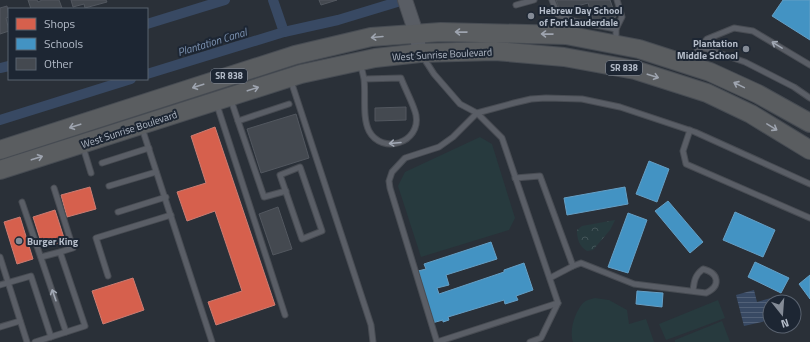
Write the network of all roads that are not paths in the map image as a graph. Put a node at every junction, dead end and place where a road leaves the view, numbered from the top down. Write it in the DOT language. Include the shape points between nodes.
graph roads {
  1 [pos="534,0"];
  2 [pos="552,0"];
  3 [pos="617,0"];
  4 [pos="407,5"];
  5 [pos="516,5"];
  6 [pos="572,28"];
  7 [pos="416,33"];
  8 [pos="616,37"];
  9 [pos="701,47"];
  10 [pos="420,53"];
  11 [pos="527,54"];
  12 [pos="360,61"];
  13 [pos="687,64"];
  14 [pos="810,65"];
  15 [pos="290,78"];
  16 [pos="364,79"];
  17 [pos="810,98"];
  18 [pos="223,99"];
  19 [pos="290,104"];
  20 [pos="477,113"];
  21 [pos="238,121"];
  22 [pos="810,123"];
  23 [pos="141,125"];
  24 [pos="690,130"];
  25 [pos="82,144"];
  26 [pos="149,148"];
  27 [pos="0,150"];
  28 [pos="810,150"];
  29 [pos="102,163"];
  30 [pos="0,170"];
  31 [pos="156,172"];
  32 [pos="91,173"];
  33 [pos="515,178"];
  34 [pos="810,184"];
  35 [pos="110,186"];
  36 [pos="54,188"];
  37 [pos="286,191"];
  38 [pos="166,197"];
  39 [pos="22,202"];
  40 [pos="118,212"];
  41 [pos="171,215"];
  42 [pos="810,218"];
  43 [pos="60,252"];
  44 [pos="0,257"];
  45 [pos="41,257"];
  46 [pos="573,266"];
  47 [pos="108,276"];
  48 [pos="550,278"];
  49 [pos="8,283"];
  50 [pos="0,285"];
  51 [pos="693,291"];
  52 [pos="558,304"];
  53 [pos="285,315"];
  54 [pos="20,321"];
  55 [pos="0,327"];
  56 [pos="66,332"];
  57 [pos="51,337"];
  58 [pos="27,342"];
  59 [pos="35,342"];
  60 [pos="212,342"];
  61 [pos="373,342"];
  62 [pos="437,342"];
  63 [pos="530,342"];
  1 -- 5 [label="lane"];
  2 -- 6 [label="lane" via="558,15"];
  3 -- 8 [label="lane" via="622,17"];
  4 -- 7 [label="street"];
  6 -- 7 [label="highway, West Sunrise Boulevard / SR 838, one-way"];
  6 -- 8 [label="highway, West Sunrise Boulevard / SR 838"];
  7 -- 10 [label="street"];
  7 -- 27 [label="highway, West Sunrise Boulevard / SR 838, one-way" via="371,37 295,55"];
  8 -- 11 [label="highway" via="609,51 599,55 544,47 533,49"];
  8 -- 13 [label="highway, West Sunrise Boulevard / SR 838" via="639,49"];
  9 -- 13 [label="lane"];
  14 -- 9 [label="lane, one-way" via="753,31 734,28 707,39"];
  9 -- 17 [label="lane" via="745,62"];
  10 -- 11 [label="highway, West Sunrise Boulevard / SR 838" via="495,51"];
  10 -- 12 [label="highway, West Sunrise Boulevard / SR 838"];
  10 -- 20 [label="lane" via="460,104"];
  11 -- 28 [label="highway, West Sunrise Boulevard / SR 838, one-way" via="564,57 635,70 707,93 751,114"];
  12 -- 15 [label="highway, West Sunrise Boulevard / SR 838"];
  12 -- 16 [label="lane"];
  22 -- 13 [label="highway, West Sunrise Boulevard / SR 838, one-way" via="745,88"];
  18 -- 15 [label="highway, West Sunrise Boulevard / SR 838, one-way"];
  15 -- 61 [label="lane" via="371,325"];
  16 -- 16 [label="lane, one-way" via="400,78 416,116 414,131 408,139 392,144 374,138 366,123"];
  18 -- 21 [label="lane"];
  18 -- 23 [label="highway, West Sunrise Boulevard / SR 838"];
  18 -- 53 [label="lane"];
  19 -- 21 [label="lane"];
  20 -- 24 [label="lane" via="531,99 582,99 620,107"];
  20 -- 33 [label="lane" via="502,138"];
  20 -- 62 [label="lane" via="439,147 405,158 392,172 390,180 390,188"];
  21 -- 37 [label="lane" via="264,197"];
  23 -- 25 [label="highway, West Sunrise Boulevard / SR 838"];
  23 -- 26 [label="lane"];
  24 -- 34 [label="lane"];
  24 -- 42 [label="lane" via="683,151 686,164"];
  30 -- 25 [label="highway, West Sunrise Boulevard / SR 838, one-way"];
  25 -- 32 [label="lane"];
  26 -- 29 [label="lane"];
  26 -- 31 [label="lane"];
  31 -- 35 [label="lane"];
  31 -- 38 [label="lane"];
  33 -- 46 [label="lane" via="540,176"];
  33 -- 48 [label="lane"];
  36 -- 43 [label="lane" via="73,248"];
  37 -- 37 [label="lane" via="302,239 322,232 300,167 280,174"];
  38 -- 40 [label="lane"];
  38 -- 41 [label="lane"];
  39 -- 45 [label="lane"];
  41 -- 47 [label="lane" via="96,238"];
  41 -- 60 [label="lane"];
  43 -- 45 [label="lane"];
  43 -- 56 [label="lane" via="85,326"];
  44 -- 49 [label="lane"];
  56 -- 45 [label="lane, one-way"];
  46 -- 48 [label="lane"];
  46 -- 51 [label="lane" via="582,263 634,284"];
  48 -- 52 [label="lane"];
  49 -- 50 [label="lane"];
  49 -- 54 [label="lane"];
  49 -- 57 [label="lane" via="31,276"];
  51 -- 51 [label="lane" via="706,293 713,289 716,277 711,271 703,269 694,281"];
  52 -- 62 [label="lane"];
  52 -- 63 [label="lane" via="541,338"];
  54 -- 55 [label="lane"];
  54 -- 58 [label="lane"];
  56 -- 57 [label="lane"];
  57 -- 59 [label="lane"];
}
